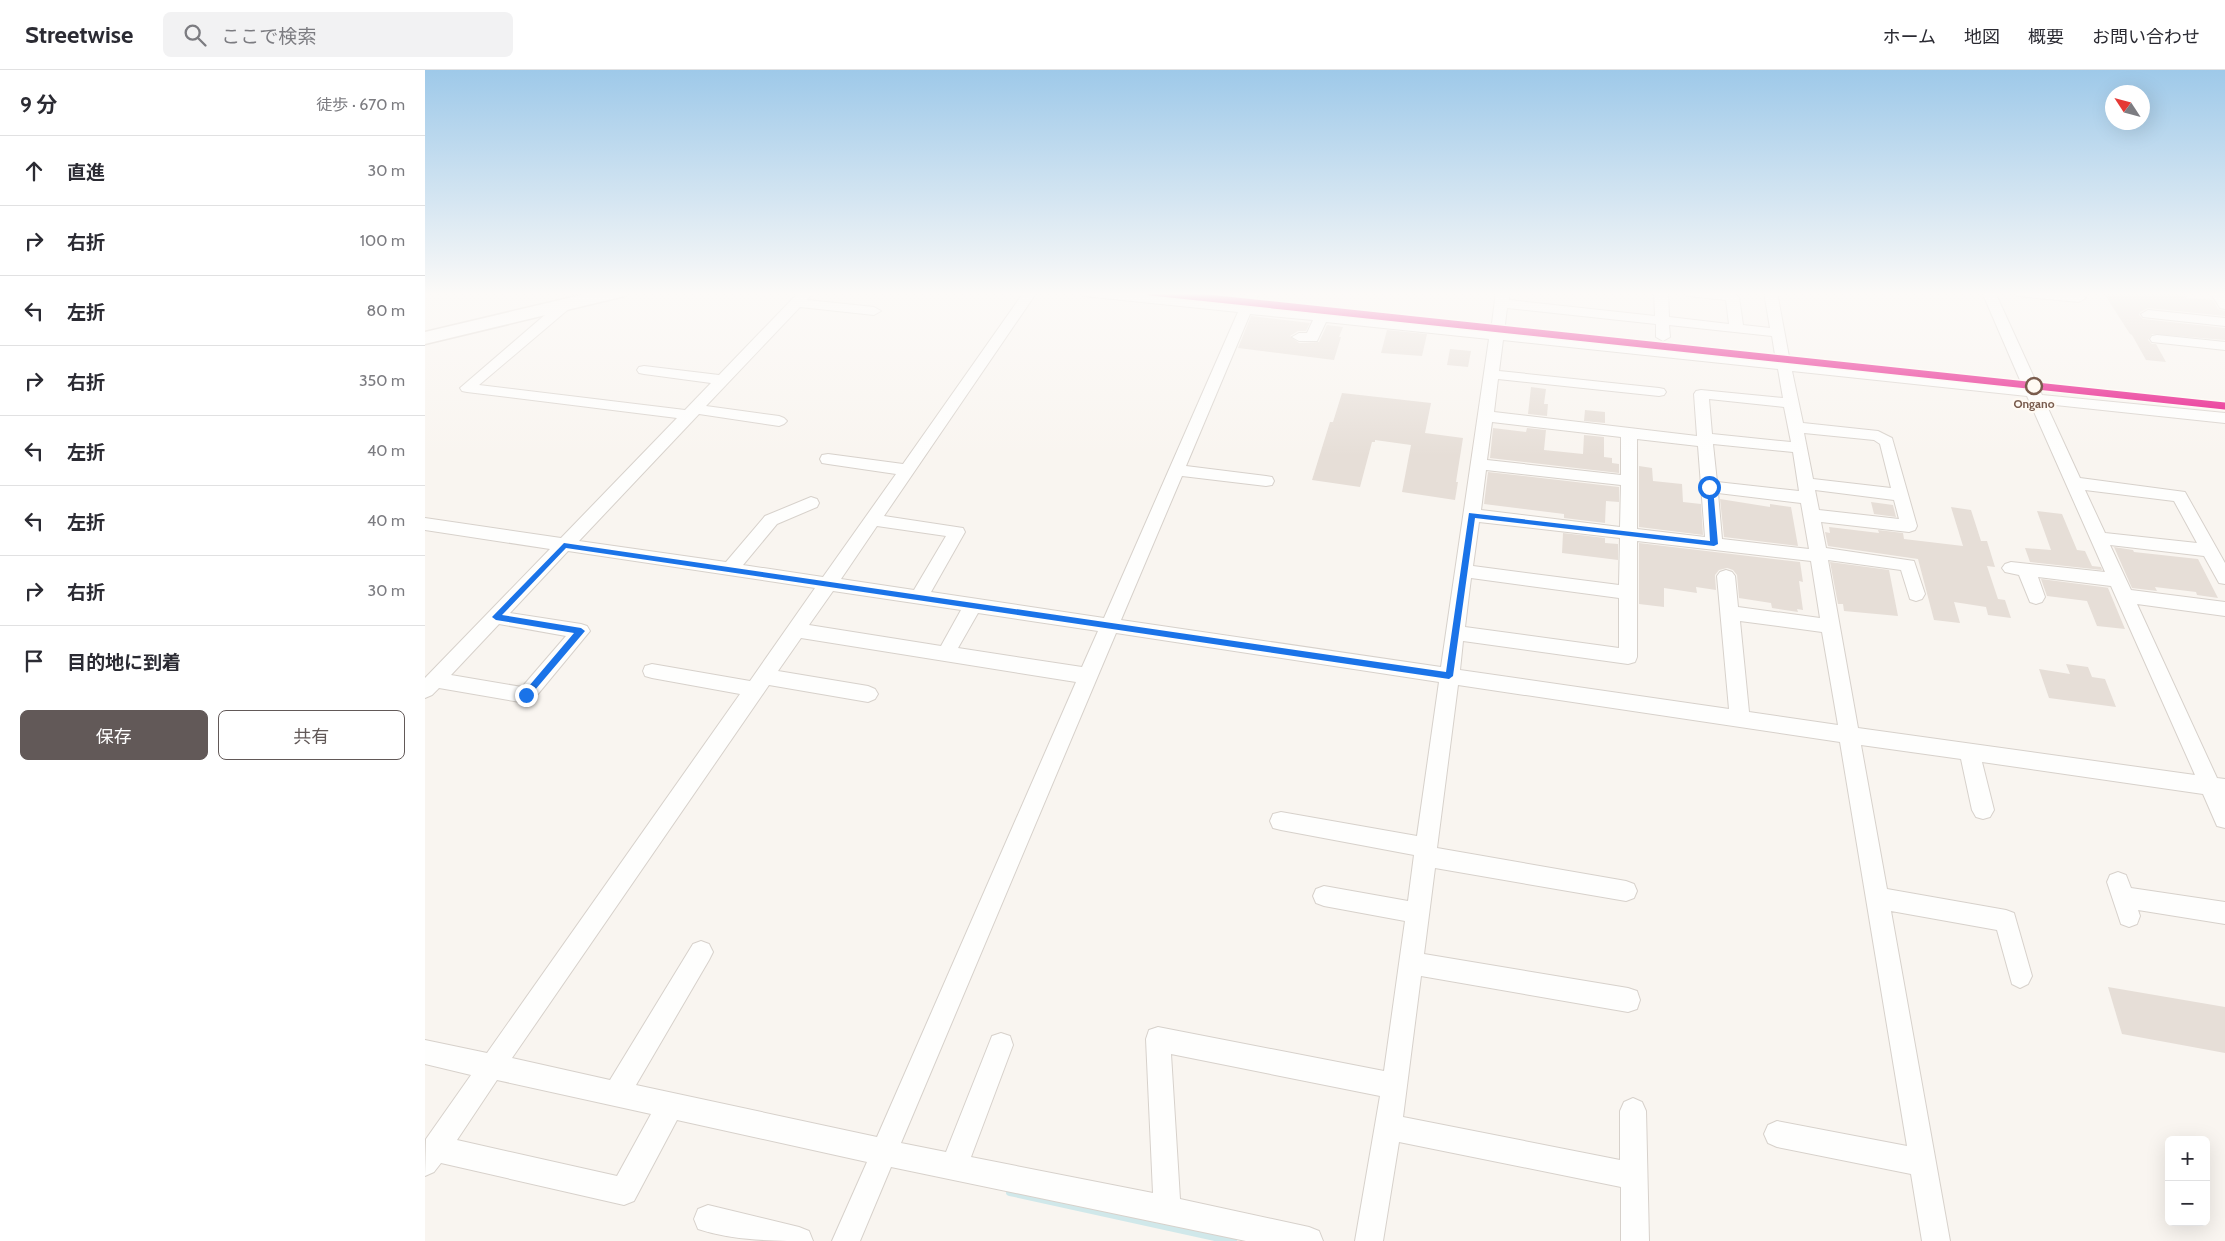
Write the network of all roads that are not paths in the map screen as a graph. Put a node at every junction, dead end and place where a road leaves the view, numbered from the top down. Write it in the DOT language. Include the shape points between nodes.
graph roads {
  1 [pos="516,347"];
  2 [pos="756,347"];
  3 [pos="993,347"];
  4 [pos="1230,347"];
  5 [pos="1495,347"];
  6 [pos="1596,347"];
  7 [pos="1780,347"];
  8 [pos="2013,347"];
  9 [pos="1784,367"];
  10 [pos="644,370"];
  11 [pos="1491,374"];
  12 [pos="724,380"];
  13 [pos="1659,392"];
  14 [pos="2035,396"];
  15 [pos="1791,403"];
  16 [pos="693,412"];
  17 [pos="1485,416"];
  18 [pos="2225,418"];
  19 [pos="779,421"];
  20 [pos="1796,427"];
  21 [pos="1629,433"];
  22 [pos="1705,440"];
  23 [pos="1800,448"];
  24 [pos="828,459"];
  25 [pos="1479,464"];
  26 [pos="907,470"];
  27 [pos="1177,470"];
  28 [pos="1266,481"];
  29 [pos="1629,481"];
  30 [pos="2075,483"];
  31 [pos="1709,487"];
  32 [pos="1901,495"];
  33 [pos="1809,499"];
  34 [pos="811,503"];
  35 [pos="1471,515"];
  36 [pos="873,520"];
  37 [pos="425,524"];
  38 [pos="1629,534"];
  39 [pos="2099,538"];
  40 [pos="1714,544"];
  41 [pos="564,546"];
  42 [pos="2209,551"];
  43 [pos="1818,555"];
  44 [pos="730,569"];
  45 [pos="1464,571"];
  46 [pos="1726,576"];
  47 [pos="2225,578"];
  48 [pos="2118,580"];
  49 [pos="829,583"];
  50 [pos="1628,593"];
  51 [pos="1916,594"];
  52 [pos="2125,596"];
  53 [pos="919,597"];
  54 [pos="2036,597"];
  55 [pos="973,605"];
  56 [pos="2225,609"];
  57 [pos="1730,613"];
  58 [pos="496,617"];
  59 [pos="1110,626"];
  60 [pos="1830,626"];
  61 [pos="795,630"];
  62 [pos="1455,633"];
  63 [pos="946,653"];
  64 [pos="651,671"];
  65 [pos="1089,676"];
  66 [pos="1449,676"];
  67 [pos="759,683"];
  68 [pos="430,685"];
  69 [pos="868,694"];
  70 [pos="1740,719"];
  71 [pos="1848,735"];
  72 [pos="1969,752"];
  73 [pos="2217,787"];
  74 [pos="1983,810"];
  75 [pos="2225,819"];
  76 [pos="1281,821"];
  77 [pos="1425,852"];
  78 [pos="1626,891"];
  79 [pos="1324,896"];
  80 [pos="1877,898"];
  81 [pos="2123,898"];
  82 [pos="2225,913"];
  83 [pos="1417,914"];
  84 [pos="701,952"];
  85 [pos="1411,963"];
  86 [pos="2020,976"];
  87 [pos="1628,1000"];
  88 [pos="1001,1045"];
  89 [pos="425,1052"];
  90 [pos="487,1072"];
  91 [pos="1395,1086"];
  92 [pos="616,1094"];
  93 [pos="1633,1111"];
  94 [pos="667,1112"];
  95 [pos="1389,1127"];
  96 [pos="1777,1134"];
  97 [pos="430,1156"];
  98 [pos="881,1158"];
  99 [pos="1923,1162"];
  100 [pos="954,1166"];
  101 [pos="1634,1176"];
  102 [pos="1167,1210"];
  103 [pos="708,1219"];
  104 [pos="799,1241"];
  105 [pos="846,1241"];
  106 [pos="1309,1241"];
  107 [pos="1369,1241"];
  108 [pos="1635,1241"];
  109 [pos="1936,1241"];
  1 -- 16 [label="street" via="467,388"];
  2 -- 12 [label="street"];
  3 -- 26 [label="street"];
  4 -- 27 [label="street"];
  5 -- 11 [label="street"];
  6 -- 9 [label="street"];
  7 -- 9 [label="street"];
  8 -- 14 [label="street"];
  9 -- 14 [label="street"];
  9 -- 15 [label="street"];
  10 -- 12 [label="street"];
  11 -- 13 [label="street"];
  11 -- 17 [label="street"];
  12 -- 16 [label="street"];
  14 -- 18 [label="street"];
  14 -- 30 [label="street"];
  15 -- 20 [label="street"];
  15 -- 22 [label="street" via="1701,394"];
  16 -- 19 [label="street"];
  16 -- 41 [label="street"];
  17 -- 21 [label="street"];
  17 -- 25 [label="street"];
  20 -- 23 [label="street"];
  20 -- 32 [label="street" via="1878,436 1887,441"];
  21 -- 22 [label="street"];
  21 -- 29 [label="street"];
  22 -- 23 [label="street"];
  22 -- 31 [label="street"];
  23 -- 33 [label="street"];
  24 -- 26 [label="street"];
  25 -- 29 [label="street"];
  25 -- 35 [label="street"];
  26 -- 36 [label="street"];
  27 -- 28 [label="street"];
  27 -- 59 [label="street"];
  29 -- 38 [label="street"];
  30 -- 39 [label="street"];
  30 -- 42 [label="street" via="2179,496"];
  31 -- 33 [label="street"];
  31 -- 40 [label="street"];
  32 -- 33 [label="street"];
  32 -- 33 [label="street" via="1909,526"];
  33 -- 43 [label="street"];
  34 -- 44 [label="street" via="771,520"];
  35 -- 38 [label="street"];
  35 -- 45 [label="street"];
  36 -- 49 [label="street"];
  36 -- 53 [label="street" via="957,532"];
  37 -- 41 [label="street"];
  38 -- 40 [label="street"];
  38 -- 50 [label="street"];
  39 -- 42 [label="street"];
  39 -- 48 [label="street"];
  40 -- 43 [label="street"];
  41 -- 44 [label="street"];
  41 -- 58 [label="street"];
  42 -- 47 [label="street"];
  43 -- 51 [label="street" via="1908,565"];
  43 -- 60 [label="street"];
  44 -- 49 [label="street"];
  45 -- 50 [label="street"];
  45 -- 62 [label="street"];
  46 -- 57 [label="street"];
  48 -- 52 [label="street"];
  48 -- 54 [label="street" via="2018,568"];
  49 -- 53 [label="street"];
  49 -- 61 [label="street"];
  50 -- 62 [label="street" via="1628,657"];
  52 -- 56 [label="street"];
  52 -- 73 [label="street"];
  53 -- 55 [label="street"];
  55 -- 59 [label="street"];
  55 -- 63 [label="street"];
  57 -- 60 [label="street"];
  57 -- 70 [label="street"];
  58 -- 68 [label="street"];
  58 -- 68 [label="street" via="581,631 526,695"];
  59 -- 65 [label="street"];
  59 -- 66 [label="street"];
  60 -- 71 [label="street"];
  61 -- 63 [label="street"];
  61 -- 67 [label="street"];
  62 -- 66 [label="street"];
  63 -- 65 [label="street"];
  64 -- 67 [label="street"];
  65 -- 98 [label="street"];
  66 -- 70 [label="street"];
  66 -- 77 [label="street"];
  67 -- 69 [label="street"];
  67 -- 90 [label="street"];
  70 -- 71 [label="street"];
  71 -- 72 [label="street"];
  71 -- 80 [label="street"];
  72 -- 73 [label="street"];
  72 -- 74 [label="street"];
  73 -- 75 [label="street"];
  76 -- 77 [label="street"];
  77 -- 78 [label="street"];
  77 -- 83 [label="street"];
  79 -- 83 [label="street"];
  80 -- 86 [label="street" via="2006,921"];
  80 -- 99 [label="street"];
  81 -- 82 [label="street"];
  83 -- 85 [label="street"];
  84 -- 92 [label="street"];
  85 -- 87 [label="street"];
  85 -- 91 [label="street"];
  88 -- 100 [label="street"];
  89 -- 90 [label="street"];
  90 -- 92 [label="street"];
  90 -- 97 [label="street"];
  91 -- 95 [label="street"];
  91 -- 102 [label="street" via="1158,1039"];
  92 -- 94 [label="street"];
  93 -- 101 [label="street"];
  94 -- 97 [label="street" via="623,1191"];
  94 -- 98 [label="street"];
  95 -- 101 [label="street"];
  95 -- 107 [label="street"];
  96 -- 99 [label="street"];
  98 -- 100 [label="street"];
  98 -- 105 [label="street"];
  99 -- 109 [label="street"];
  100 -- 102 [label="street"];
  101 -- 108 [label="street"];
  102 -- 106 [label="street"];
  103 -- 104 [label="street"];
}
